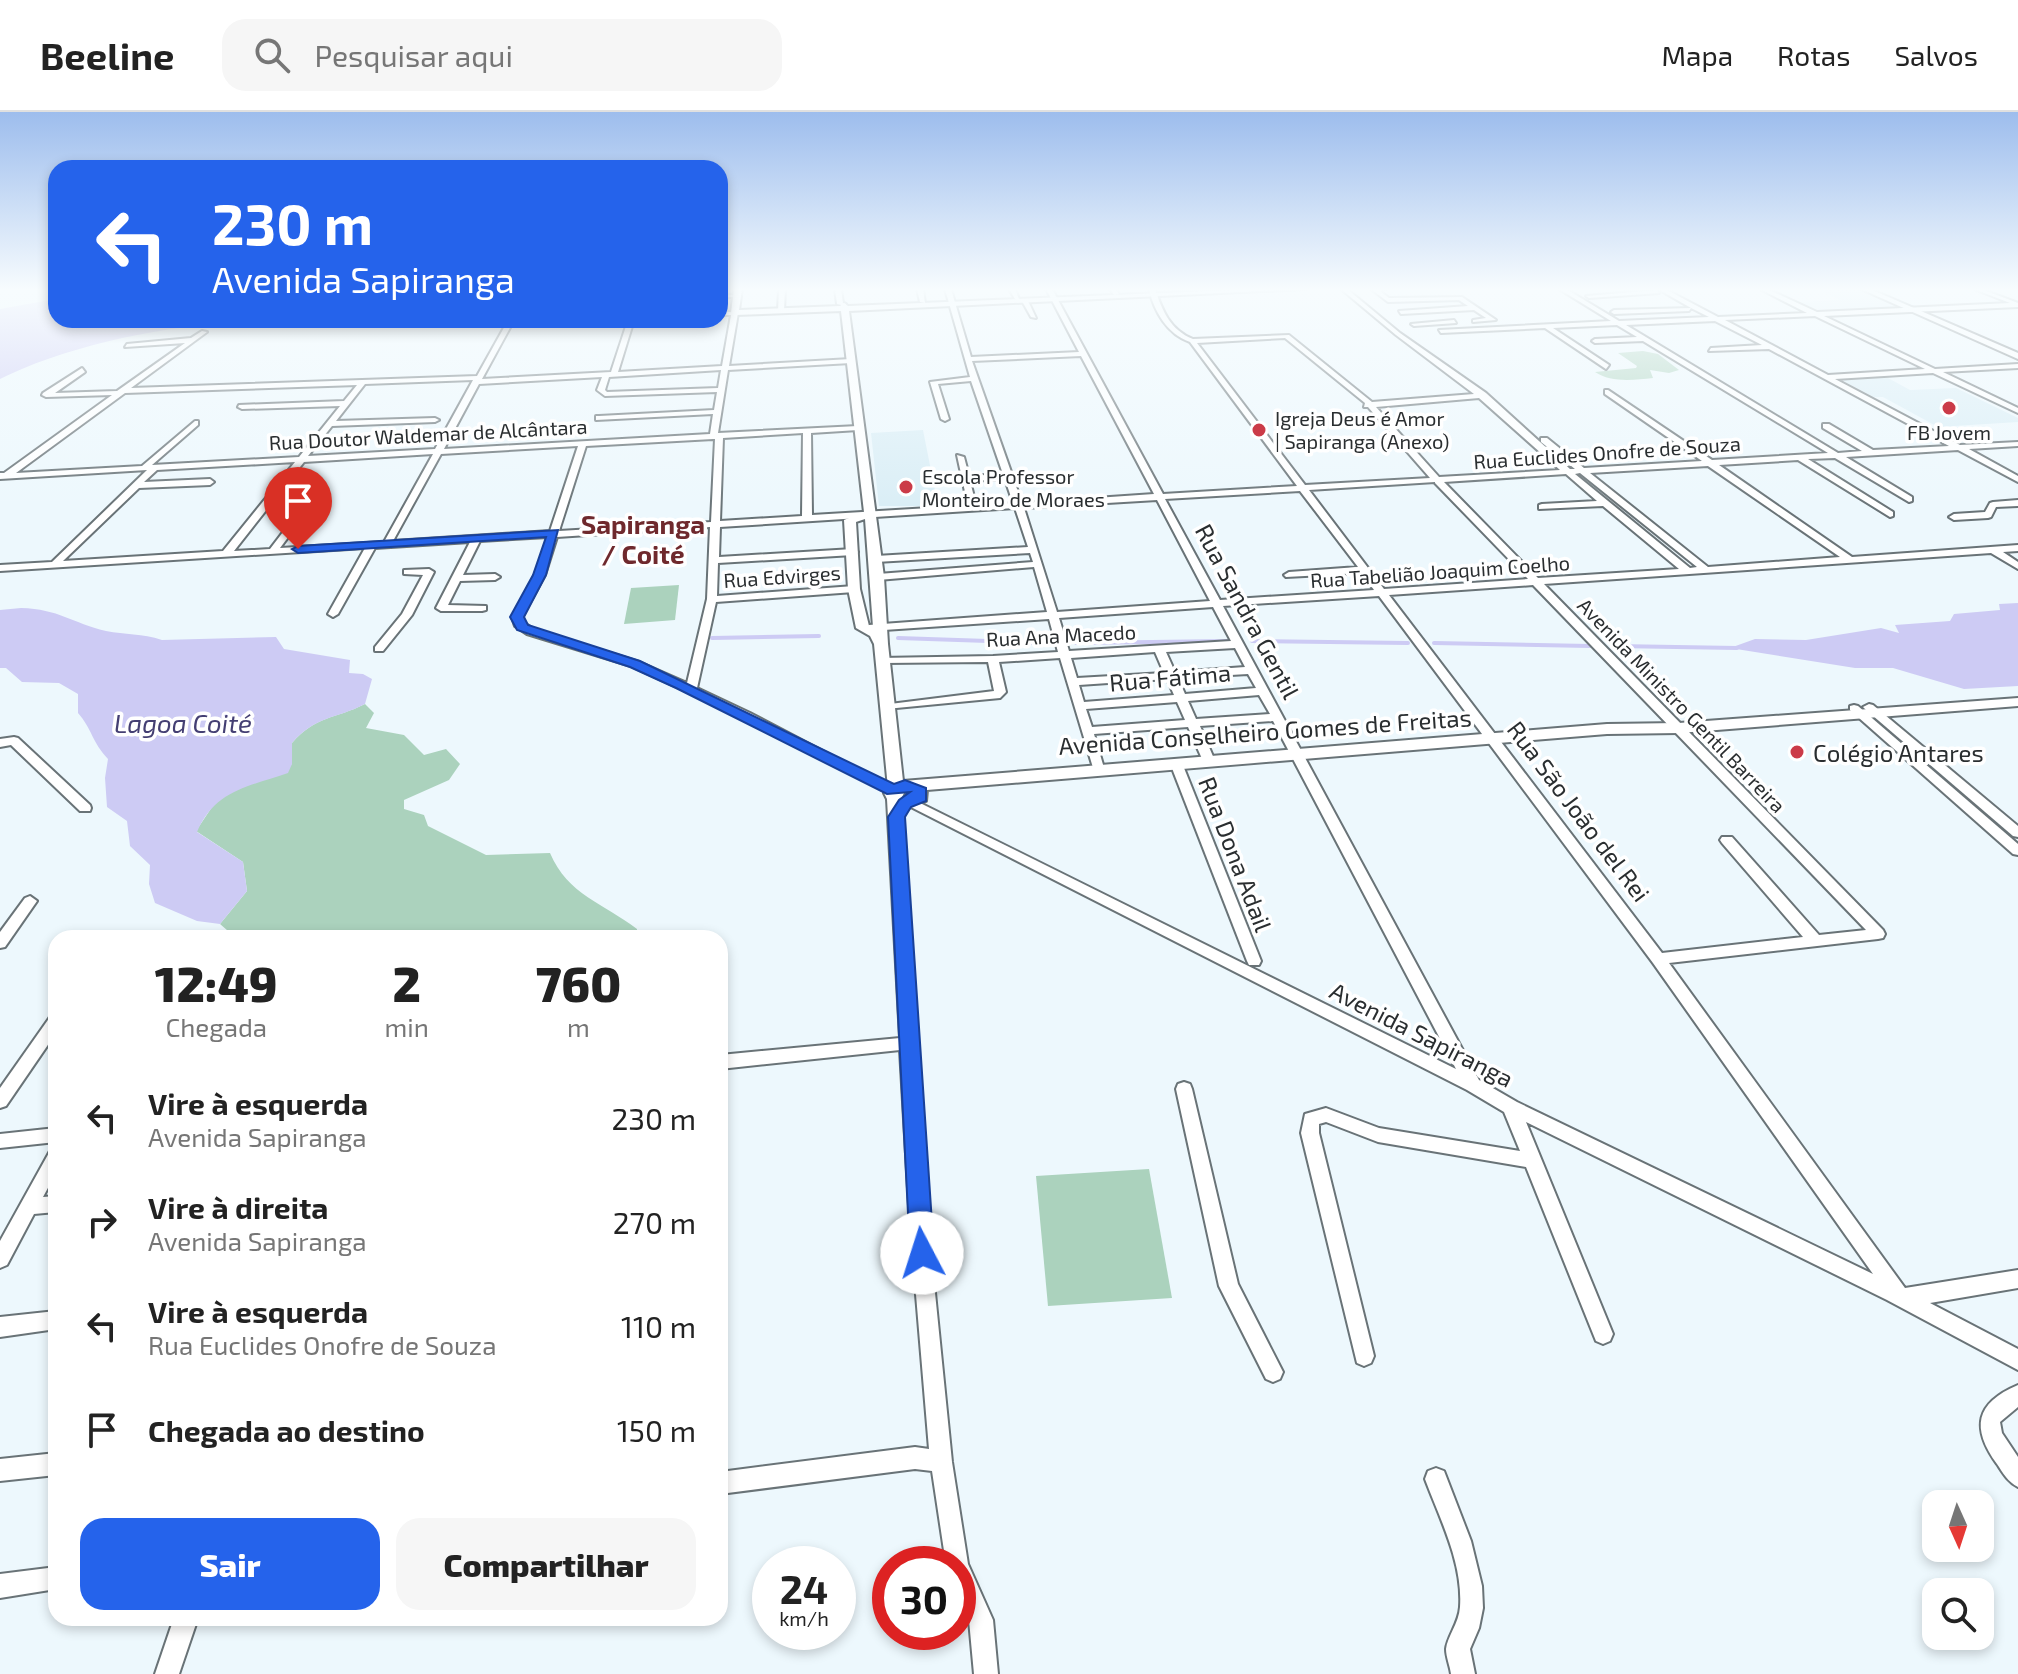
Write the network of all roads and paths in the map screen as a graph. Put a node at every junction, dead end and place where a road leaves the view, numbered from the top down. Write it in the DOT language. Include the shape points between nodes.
graph roads {
  1 [pos="851,361"];
  2 [pos="161,362"];
  3 [pos="486,362"];
  4 [pos="615,362"];
  5 [pos="728,362"];
  6 [pos="835,362"];
  7 [pos="970,362"];
  8 [pos="1089,362"];
  9 [pos="1207,362"];
  10 [pos="1319,362"];
  11 [pos="1436,362"];
  12 [pos="1598,362"];
  13 [pos="1682,362"];
  14 [pos="1798,362"];
  15 [pos="1915,362"];
  16 [pos="2018,366"];
  17 [pos="1606,367"];
  18 [pos="727,368"];
  19 [pos="82,370"];
  20 [pos="1932,370"];
  21 [pos="610,375"];
  22 [pos="228,377"];
  23 [pos="1827,377"];
  24 [pos="974,379"];
  25 [pos="476,380"];
  26 [pos="362,383"];
  27 [pos="218,387"];
  28 [pos="723,390"];
  29 [pos="119,392"];
  30 [pos="1608,392"];
  31 [pos="1481,395"];
  32 [pos="107,399"];
  33 [pos="45,401"];
  34 [pos="346,403"];
  35 [pos="1367,405"];
  36 [pos="242,407"];
  37 [pos="2018,411"];
  38 [pos="716,412"];
  39 [pos="599,418"];
  40 [pos="945,419"];
  41 [pos="435,420"];
  42 [pos="195,423"];
  43 [pos="330,424"];
  44 [pos="1826,426"];
  45 [pos="858,428"];
  46 [pos="807,432"];
  47 [pos="716,437"];
  48 [pos="583,443"];
  49 [pos="2018,444"];
  50 [pos="1958,447"];
  51 [pos="437,450"];
  52 [pos="1872,453"];
  53 [pos="1835,455"];
  54 [pos="960,457"];
  55 [pos="1799,458"];
  56 [pos="301,459"];
  57 [pos="1710,463"];
  58 [pos="155,467"];
  59 [pos="144,468"];
  60 [pos="1583,471"];
  61 [pos="1568,472"];
  62 [pos="1008,476"];
  63 [pos="2,477"];
  64 [pos="965,479"];
  65 [pos="2018,479"];
  66 [pos="1438,481"];
  67 [pos="210,482"];
  68 [pos="137,485"];
  69 [pos="1301,488"];
  70 [pos="1160,497"];
  71 [pos="1909,499"];
  72 [pos="971,501"];
  73 [pos="1605,503"];
  74 [pos="2018,503"];
  75 [pos="1018,505"];
  76 [pos="1542,507"];
  77 [pos="306,508"];
  78 [pos="869,514"];
  79 [pos="1890,514"];
  80 [pos="1954,517"];
  81 [pos="807,518"];
  82 [pos="718,524"];
  83 [pos="554,533"];
  84 [pos="476,539"];
  85 [pos="387,544"];
  86 [pos="372,545"];
  87 [pos="2018,548"];
  88 [pos="1034,550"];
  89 [pos="1992,550"];
  90 [pos="273,551"];
  91 [pos="853,552"];
  92 [pos="226,554"];
  93 [pos="876,559"];
  94 [pos="715,560"];
  95 [pos="1850,560"];
  96 [pos="55,564"];
  97 [pos="1038,564"];
  98 [pos="2018,566"];
  99 [pos="0,568"];
  100 [pos="1362,570"];
  101 [pos="1706,570"];
  102 [pos="407,572"];
  103 [pos="1689,572"];
  104 [pos="1289,575"];
  105 [pos="495,577"];
  106 [pos="878,577"];
  107 [pos="455,580"];
  108 [pos="1539,583"];
  109 [pos="425,584"];
  110 [pos="854,589"];
  111 [pos="1380,593"];
  112 [pos="712,599"];
  113 [pos="1218,605"];
  114 [pos="482,608"];
  115 [pos="333,614"];
  116 [pos="1052,617"];
  117 [pos="883,644"];
  118 [pos="1239,644"];
  119 [pos="1159,648"];
  120 [pos="379,649"];
  121 [pos="1062,653"];
  122 [pos="993,659"];
  123 [pos="1253,670"];
  124 [pos="1172,675"];
  125 [pos="1072,682"];
  126 [pos="691,689"];
  127 [pos="1264,691"];
  128 [pos="2018,693"];
  129 [pos="1181,698"];
  130 [pos="2018,702"];
  131 [pos="1080,706"];
  132 [pos="890,707"];
  133 [pos="1866,711"];
  134 [pos="1278,717"];
  135 [pos="1193,723"];
  136 [pos="1676,724"];
  137 [pos="1087,731"];
  138 [pos="1491,738"];
  139 [pos="0,743"];
  140 [pos="1297,755"];
  141 [pos="1209,761"];
  142 [pos="1176,763"];
  143 [pos="1098,768"];
  144 [pos="904,794"];
  145 [pos="85,808"];
  146 [pos="2018,833"];
  147 [pos="1727,840"];
  148 [pos="2018,851"];
  149 [pos="30,901"];
  150 [pos="1815,941"];
  151 [pos="0,943"];
  152 [pos="1658,959"];
  153 [pos="1254,961"];
  154 [pos="48,1032"];
  155 [pos="910,1043"];
  156 [pos="728,1061"];
  157 [pos="1473,1085"];
  158 [pos="1184,1089"];
  159 [pos="0,1101"];
  160 [pos="1511,1107"];
  161 [pos="48,1136"];
  162 [pos="0,1141"];
  163 [pos="1531,1160"];
  164 [pos="48,1171"];
  165 [pos="48,1205"];
  166 [pos="29,1206"];
  167 [pos="0,1259"];
  168 [pos="2018,1279"];
  169 [pos="1901,1298"];
  170 [pos="48,1321"];
  171 [pos="0,1327"];
  172 [pos="1603,1334"];
  173 [pos="1364,1356"];
  174 [pos="2018,1360"];
  175 [pos="1273,1372"];
  176 [pos="2018,1395"];
  177 [pos="941,1462"];
  178 [pos="48,1465"];
  179 [pos="0,1470"];
  180 [pos="2018,1476"];
  181 [pos="1436,1479"];
  182 [pos="728,1482"];
  183 [pos="955,1546"];
  184 [pos="48,1579"];
  185 [pos="0,1586"];
  186 [pos="976,1608"];
  187 [pos="183,1626"];
  188 [pos="167,1674"];
  189 [pos="986,1674"];
  190 [pos="1463,1674"];
  1 -- 45 [label="street"];
  2 -- 29 [label="street"];
  3 -- 25 [label="street"];
  4 -- 21 [label="street"];
  5 -- 18 [label="street"];
  6 -- 18 [label="street"];
  7 -- 24 [label="street"];
  8 -- 70 [label="street, Rua Sandra Gentil"];
  9 -- 69 [label="street, Rua São João del Rei"];
  10 -- 35 [label="street, Avenida Ministro Gentil Barreira"];
  11 -- 31 [label="street"];
  12 -- 17 [label="street"];
  13 -- 53 [label="street"];
  14 -- 23 [label="street"];
  15 -- 20 [label="street"];
  16 -- 20 [label="street"];
  18 -- 21 [label="street"];
  18 -- 28 [label="street"];
  19 -- 29 [label="street" via="46,395"];
  20 -- 23 [label="street"];
  20 -- 37 [label="street"];
  21 -- 25 [label="street"];
  21 -- 28 [label="street" via="601,390 605,394"];
  22 -- 27 [label="street"];
  23 -- 50 [label="street"];
  24 -- 40 [label="street" via="934,382"];
  24 -- 62 [label="street"];
  25 -- 26 [label="street"];
  25 -- 51 [label="street"];
  26 -- 27 [label="street"];
  26 -- 34 [label="street"];
  27 -- 29 [label="street"];
  28 -- 38 [label="street"];
  29 -- 32 [label="street"];
  30 -- 57 [label="street"];
  31 -- 35 [label="street"];
  31 -- 60 [label="street" via="1492,398"];
  31 -- 61 [label="street"];
  32 -- 33 [label="street"];
  32 -- 63 [label="street"];
  34 -- 36 [label="street"];
  34 -- 43 [label="street"];
  35 -- 66 [label="street, Avenida Ministro Gentil Barreira"];
  38 -- 39 [label="street"];
  38 -- 47 [label="street"];
  41 -- 43 [label="street"];
  42 -- 59 [label="street"];
  43 -- 56 [label="street"];
  44 -- 52 [label="street"];
  45 -- 46 [label="street, Rua Doutor Waldemar de Alcântara"];
  45 -- 78 [label="street"];
  46 -- 47 [label="street, Rua Doutor Waldemar de Alcântara"];
  46 -- 81 [label="street"];
  47 -- 48 [label="street, Rua Doutor Waldemar de Alcântara"];
  47 -- 82 [label="street"];
  48 -- 51 [label="street, Rua Doutor Waldemar de Alcântara"];
  48 -- 83 [label="street"];
  49 -- 50 [label="street, Rua Euclides Onofre de Souza"];
  50 -- 52 [label="street, Rua Euclides Onofre de Souza"];
  50 -- 65 [label="street"];
  51 -- 56 [label="street, Rua Doutor Waldemar de Alcântara"];
  51 -- 85 [label="street"];
  52 -- 53 [label="street, Rua Euclides Onofre de Souza"];
  53 -- 55 [label="street, Rua Euclides Onofre de Souza"];
  53 -- 71 [label="street"];
  54 -- 64 [label="street"];
  55 -- 57 [label="street, Rua Euclides Onofre de Souza"];
  55 -- 79 [label="street"];
  56 -- 58 [label="street, Rua Doutor Waldemar de Alcântara"];
  56 -- 92 [label="street"];
  57 -- 60 [label="street, Rua Euclides Onofre de Souza"];
  57 -- 95 [label="street"];
  58 -- 59 [label="street, Rua Doutor Waldemar de Alcântara"];
  58 -- 68 [label="street"];
  59 -- 63 [label="street, Rua Doutor Waldemar de Alcântara"];
  60 -- 61 [label="street, Rua Euclides Onofre de Souza"];
  60 -- 101 [label="street"];
  61 -- 66 [label="street, Rua Euclides Onofre de Souza"];
  61 -- 73 [label="street"];
  62 -- 64 [label="street"];
  62 -- 75 [label="street"];
  64 -- 72 [label="street"];
  66 -- 69 [label="street, Rua Euclides Onofre de Souza"];
  66 -- 108 [label="street, Avenida Ministro Gentil Barreira"];
  67 -- 68 [label="street"];
  68 -- 96 [label="street"];
  69 -- 70 [label="street, Rua Euclides Onofre de Souza"];
  69 -- 100 [label="street, Rua São João del Rei"];
  70 -- 75 [label="street, Rua Euclides Onofre de Souza"];
  70 -- 113 [label="street, Rua Sandra Gentil"];
  73 -- 76 [label="street"];
  73 -- 103 [label="street"];
  74 -- 80 [label="street" via="1993,505 1988,515"];
  75 -- 78 [label="street, Rua Euclides Onofre de Souza"];
  75 -- 88 [label="street"];
  77 -- 90 [label="street"];
  78 -- 81 [label="street, Rua Euclides Onofre de Souza"];
  78 -- 91 [label="street" via="850,520"];
  78 -- 93 [label="street"];
  81 -- 82 [label="street, Rua Euclides Onofre de Souza"];
  82 -- 83 [label="street, Rua Euclides Onofre de Souza"];
  82 -- 94 [label="street"];
  83 -- 84 [label="street, Rua Euclides Onofre de Souza"];
  83 -- 126 [label="street, Avenida Sapiranga" via="540,575 517,617 519,624"];
  84 -- 85 [label="street, Rua Euclides Onofre de Souza"];
  84 -- 107 [label="street"];
  85 -- 86 [label="street, Rua Euclides Onofre de Souza"];
  86 -- 90 [label="street, Rua Euclides Onofre de Souza"];
  86 -- 115 [label="street"];
  87 -- 89 [label="street, Rua Tabelião Joaquim Coelho"];
  88 -- 93 [label="street"];
  88 -- 97 [label="street"];
  89 -- 95 [label="street, Rua Tabelião Joaquim Coelho"];
  89 -- 98 [label="street"];
  90 -- 92 [label="street, Rua Euclides Onofre de Souza"];
  91 -- 94 [label="street"];
  91 -- 110 [label="street"];
  92 -- 96 [label="street, Rua Euclides Onofre de Souza"];
  93 -- 106 [label="street"];
  94 -- 112 [label="street"];
  95 -- 101 [label="street, Rua Tabelião Joaquim Coelho"];
  96 -- 99 [label="street, Rua Euclides Onofre de Souza"];
  97 -- 106 [label="street"];
  97 -- 116 [label="street"];
  100 -- 104 [label="street"];
  100 -- 111 [label="street, Rua São João del Rei"];
  101 -- 103 [label="street, Rua Tabelião Joaquim Coelho"];
  102 -- 109 [label="street" via="429,572"];
  103 -- 108 [label="street, Rua Tabelião Joaquim Coelho"];
  105 -- 107 [label="street"];
  106 -- 117 [label="street"];
  107 -- 109 [label="street"];
  107 -- 114 [label="street" via="441,608"];
  108 -- 111 [label="street, Rua Tabelião Joaquim Coelho"];
  108 -- 136 [label="street, Avenida Ministro Gentil Barreira"];
  109 -- 120 [label="street"];
  110 -- 112 [label="street, Rua Edvirges"];
  110 -- 117 [label="street" via="863,628"];
  111 -- 113 [label="street, Rua Tabelião Joaquim Coelho"];
  111 -- 138 [label="street, Rua São João del Rei"];
  112 -- 126 [label="street"];
  113 -- 116 [label="street, Rua Tabelião Joaquim Coelho"];
  113 -- 118 [label="street, Rua Sandra Gentil"];
  116 -- 117 [label="street, Rua Tabelião Joaquim Coelho"];
  116 -- 121 [label="street"];
  117 -- 122 [label="street, Rua Ana Macedo"];
  117 -- 132 [label="street"];
  118 -- 119 [label="street, Rua Ana Macedo"];
  118 -- 123 [label="street, Rua Sandra Gentil"];
  119 -- 121 [label="street, Rua Ana Macedo"];
  119 -- 124 [label="street"];
  121 -- 122 [label="street, Rua Ana Macedo"];
  121 -- 125 [label="street"];
  122 -- 132 [label="street" via="1000,692 996,696"];
  123 -- 124 [label="street"];
  123 -- 127 [label="street, Rua Sandra Gentil"];
  124 -- 125 [label="street"];
  124 -- 129 [label="street"];
  125 -- 131 [label="street"];
  126 -- 144 [label="street, Avenida Sapiranga"];
  127 -- 129 [label="street, Rua Fátima"];
  127 -- 134 [label="street, Rua Sandra Gentil"];
  128 -- 133 [label="street, Avenida Conselheiro Gomes de Freitas"];
  129 -- 131 [label="street, Rua Fátima"];
  129 -- 135 [label="street"];
  130 -- 133 [label="street, Avenida Conselheiro Gomes de Freitas"];
  131 -- 137 [label="street"];
  132 -- 144 [label="street"];
  133 -- 136 [label="street, Avenida Conselheiro Gomes de Freitas"];
  133 -- 146 [label="street"];
  133 -- 148 [label="street"];
  134 -- 135 [label="street"];
  134 -- 140 [label="street, Rua Sandra Gentil"];
  135 -- 137 [label="street"];
  135 -- 141 [label="street"];
  136 -- 138 [label="street, Avenida Conselheiro Gomes de Freitas"];
  136 -- 150 [label="street, Avenida Ministro Gentil Barreira" via="1878,934"];
  137 -- 143 [label="street"];
  138 -- 140 [label="street, Avenida Conselheiro Gomes de Freitas"];
  138 -- 152 [label="street, Rua São João del Rei"];
  139 -- 145 [label="street" via="14,741"];
  140 -- 141 [label="street, Avenida Conselheiro Gomes de Freitas"];
  140 -- 157 [label="street, Rua Sandra Gentil"];
  141 -- 142 [label="street, Avenida Conselheiro Gomes de Freitas"];
  142 -- 143 [label="street, Avenida Conselheiro Gomes de Freitas"];
  142 -- 153 [label="street, Rua Dona Adail"];
  143 -- 144 [label="street, Avenida Conselheiro Gomes de Freitas"];
  144 -- 155 [label="street"];
  144 -- 157 [label="street, Avenida Sapiranga"];
  147 -- 150 [label="street"];
  149 -- 151 [label="street"];
  150 -- 152 [label="street"];
  152 -- 169 [label="street, Rua São João del Rei"];
  154 -- 159 [label="street"];
  155 -- 156 [label="street"];
  155 -- 177 [label="street" via="919,1223"];
  157 -- 160 [label="street, Avenida Sapiranga"];
  158 -- 175 [label="street" via="1229,1286"];
  160 -- 163 [label="street"];
  160 -- 169 [label="street, Avenida Sapiranga"];
  161 -- 162 [label="street"];
  163 -- 172 [label="street"];
  163 -- 173 [label="street" via="1378,1135 1326,1115 1311,1119 1310,1133"];
  164 -- 166 [label="street"];
  165 -- 166 [label="street"];
  166 -- 167 [label="street"];
  168 -- 169 [label="street"];
  169 -- 174 [label="street, Avenida Sapiranga"];
  170 -- 171 [label="street"];
  176 -- 180 [label="street" via="1993,1410 1989,1419 1990,1431"];
  177 -- 182 [label="street" via="915,1458"];
  177 -- 183 [label="street"];
  178 -- 179 [label="street"];
  181 -- 190 [label="street" via="1471,1586 1468,1633 1458,1648"];
  184 -- 185 [label="street"];
  186 -- 189 [label="street"];
  187 -- 188 [label="street"];
}
